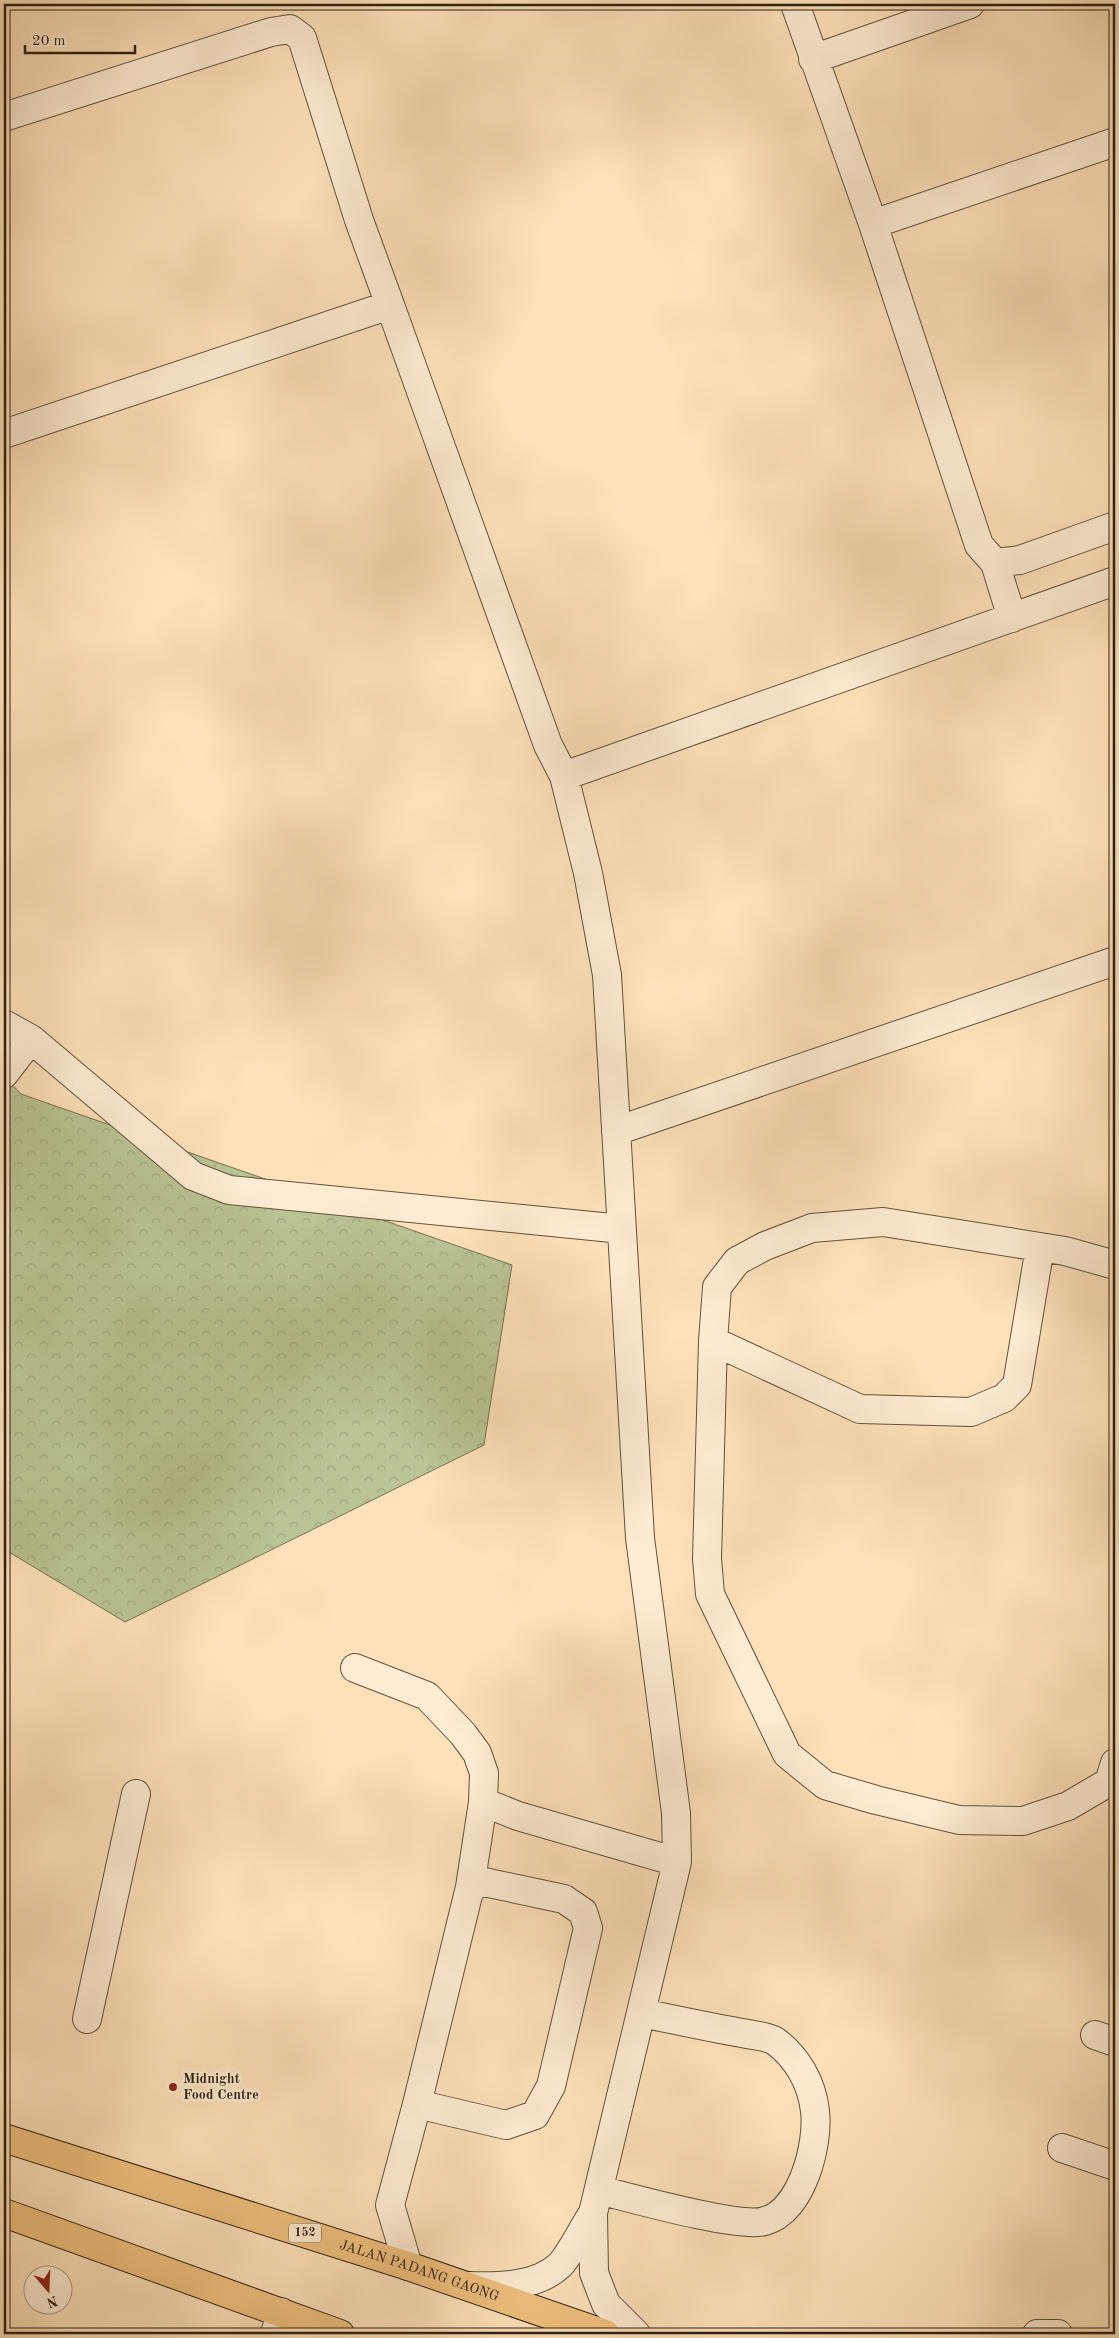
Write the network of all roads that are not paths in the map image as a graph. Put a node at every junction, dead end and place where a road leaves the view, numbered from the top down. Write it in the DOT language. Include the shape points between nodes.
graph roads {
  1 [pos="796,4"];
  2 [pos="970,4"];
  3 [pos="814,59"];
  4 [pos="4,117"];
  5 [pos="1115,142"];
  6 [pos="873,224"];
  7 [pos="390,305"];
  8 [pos="4,434"];
  9 [pos="1115,526"];
  10 [pos="995,563"];
  11 [pos="1115,581"];
  12 [pos="1012,618"];
  13 [pos="564,776"];
  14 [pos="1115,961"];
  15 [pos="4,1024"];
  16 [pos="31,1039"];
  17 [pos="4,1074"];
  18 [pos="616,1132"];
  19 [pos="622,1229"];
  20 [pos="1040,1247"];
  21 [pos="1115,1265"];
  22 [pos="713,1341"];
  23 [pos="355,1668"];
  24 [pos="1115,1763"];
  25 [pos="136,1794"];
  26 [pos="483,1802"];
  27 [pos="677,1862"];
  28 [pos="470,1887"];
  29 [pos="642,2013"];
  30 [pos="87,2019"];
  31 [pos="417,2104"];
  32 [pos="4,2138"];
  33 [pos="1062,2148"];
  34 [pos="1115,2166"];
  35 [pos="596,2202"];
  36 [pos="4,2214"];
  37 [pos="408,2266"];
  38 [pos="462,2286"];
  39 [pos="278,2323"];
  40 [pos="340,2334"];
  41 [pos="605,2334"];
  42 [pos="636,2334"];
  43 [pos="1037,2334"];
  44 [pos="1058,2334"];
  1 -- 3 [label="street"];
  2 -- 3 [label="street"];
  3 -- 6 [label="street"];
  4 -- 7 [label="street" via="271,32 290,30 302,38"];
  5 -- 6 [label="street"];
  6 -- 10 [label="street" via="979,545"];
  7 -- 8 [label="street"];
  7 -- 13 [label="street" via="548,745"];
  9 -- 10 [label="street" via="1020,560"];
  10 -- 12 [label="street"];
  11 -- 12 [label="street"];
  12 -- 13 [label="street"];
  13 -- 18 [label="street" via="588,873 607,975"];
  14 -- 18 [label="street"];
  15 -- 16 [label="street"];
  16 -- 17 [label="street"];
  16 -- 19 [label="street" via="193,1176 229,1190"];
  18 -- 19 [label="street"];
  19 -- 27 [label="street" via="640,1538 676,1813"];
  20 -- 21 [label="street"];
  20 -- 22 [label="street" via="883,1222 812,1228 736,1261 717,1287"];
  20 -- 22 [label="street" via="1017,1385 1004,1398 971,1412 860,1409"];
  22 -- 24 [label="street" via="707,1559 710,1594 787,1754 825,1785 959,1820 1023,1821 1068,1806 1109,1782"];
  23 -- 26 [label="street" via="427,1696 477,1753 484,1773"];
  25 -- 30 [label="street"];
  26 -- 27 [label="street" via="518,1816"];
  26 -- 28 [label="street"];
  27 -- 29 [label="street"];
  28 -- 31 [label="street"];
  28 -- 31 [label="street" via="484,1882 564,1898 583,1912 588,1928 551,2086 535,2115 506,2125"];
  29 -- 35 [label="street"];
  29 -- 35 [label="street" via="772,2040 790,2054 806,2079 815,2112 813,2148 801,2187 785,2210 765,2222 734,2221"];
  31 -- 37 [label="street" via="390,2205"];
  32 -- 37 [label="main road, JALAN PADANG GAONG / 152"];
  33 -- 34 [label="street"];
  35 -- 38 [label="street" via="560,2264 538,2278 502,2287"];
  35 -- 42 [label="street" via="594,2273 606,2304"];
  36 -- 39 [label="main road"];
  37 -- 38 [label="main road, JALAN PADANG GAONG / 152"];
  38 -- 41 [label="main road, JALAN PADANG GAONG / 152"];
  39 -- 40 [label="main road"];
  43 -- 44 [label="street"];
}
